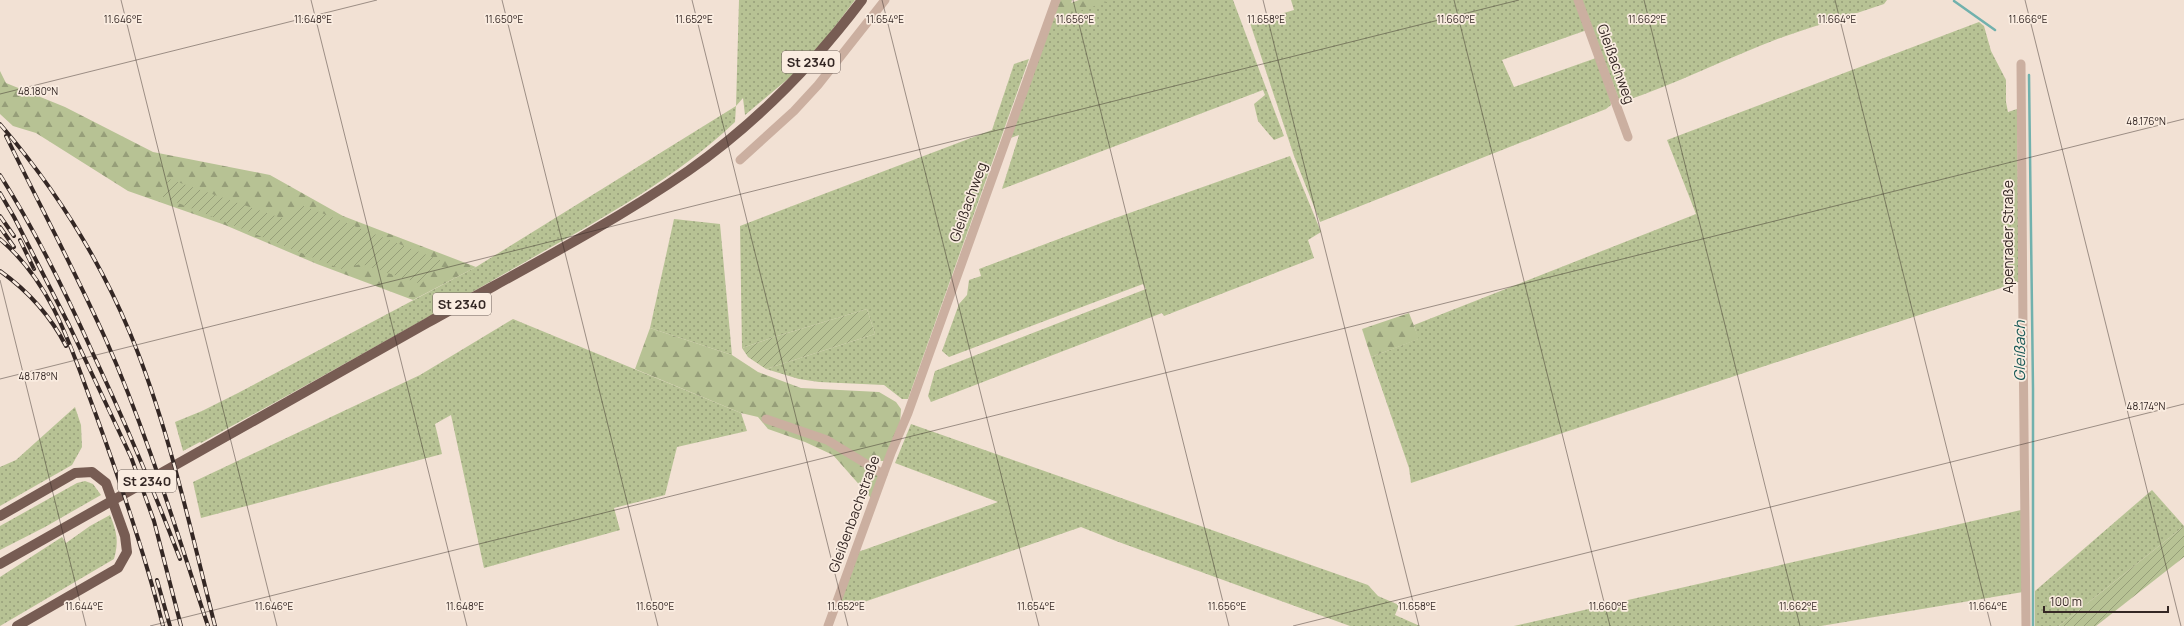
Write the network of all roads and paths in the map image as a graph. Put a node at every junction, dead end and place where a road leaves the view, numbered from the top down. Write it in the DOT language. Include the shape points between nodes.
graph roads {
  1 [pos="862,0"];
  2 [pos="885,0"];
  3 [pos="1056,0"];
  4 [pos="1578,0"];
  5 [pos="2021,64"];
  6 [pos="1628,137"];
  7 [pos="740,160"];
  8 [pos="908,413"];
  9 [pos="766,419"];
  10 [pos="883,474"];
  11 [pos="0,516"];
  12 [pos="0,564"];
  13 [pos="18,626"];
  14 [pos="828,626"];
  15 [pos="2026,626"];
  1 -- 12 [label="main road, St 2340" via="822,50 754,118 688,170 627,209"];
  2 -- 7 [label="street" via="818,85 794,111"];
  3 -- 8 [label="street, Gleißachweg"];
  4 -- 6 [label="street, Gleißachweg"];
  5 -- 15 [label="street, Apenrader Straße"];
  8 -- 10 [label="street, Gleißenbachstraße"];
  9 -- 10 [label="street" via="827,440"];
  10 -- 14 [label="street, Gleißenbachstraße"];
  11 -- 13 [label="main road" via="76,473 92,472 106,483 127,545 124,561 118,568"];
}
